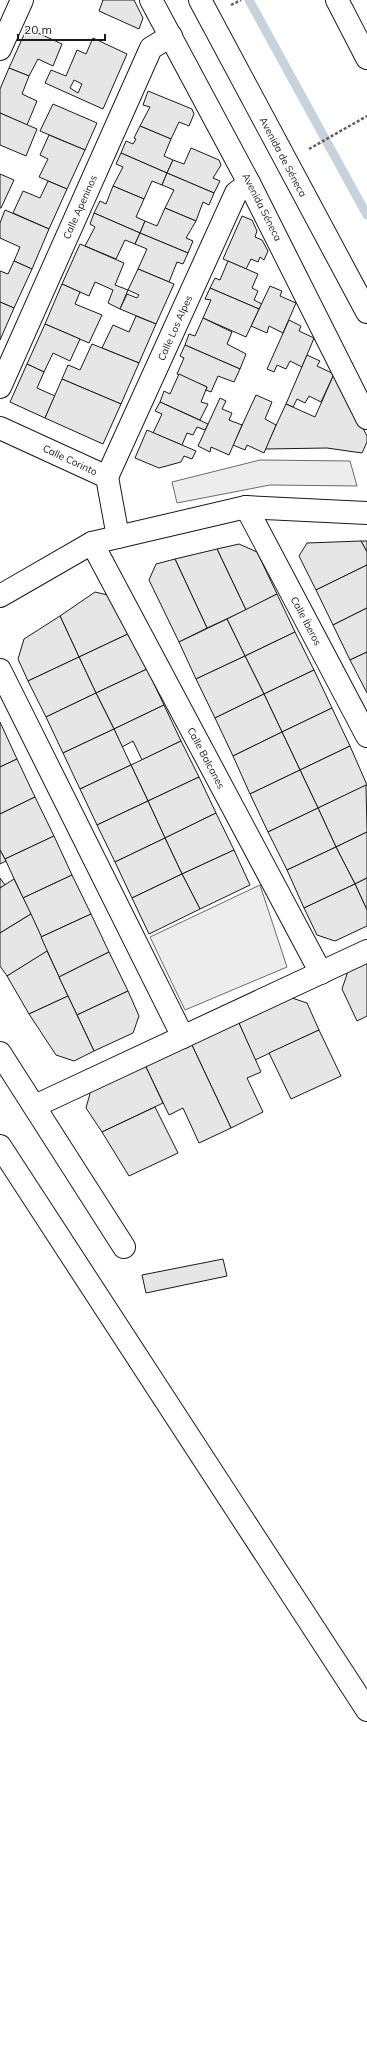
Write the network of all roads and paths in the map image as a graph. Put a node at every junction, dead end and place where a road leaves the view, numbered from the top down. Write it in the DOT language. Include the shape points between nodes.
graph roads {
  1 [pos="22,0"];
  2 [pos="151,0"];
  3 [pos="200,0"];
  4 [pos="337,0"];
  5 [pos="171,36"];
  6 [pos="0,49"];
  7 [pos="367,58"];
  8 [pos="250,183"];
  9 [pos="367,312"];
  10 [pos="0,387"];
  11 [pos="367,418"];
  12 [pos="0,428"];
  13 [pos="107,478"];
  14 [pos="246,507"];
  15 [pos="367,513"];
  16 [pos="118,537"];
  17 [pos="92,543"];
  18 [pos="0,596"];
  19 [pos="0,670"];
  20 [pos="367,736"];
  21 [pos="367,951"];
  22 [pos="320,973"];
  23 [pos="183,1037"];
  24 [pos="0,1053"];
  25 [pos="35,1106"];
  26 [pos="0,1146"];
  27 [pos="124,1248"];
  28 [pos="367,1710"];
  1 -- 6 [label="street"];
  2 -- 5 [label="street, Avenida Séneca"];
  3 -- 9 [label="street, Avenida de Séneca"];
  4 -- 7 [label="street"];
  5 -- 8 [label="street, Avenida Séneca"];
  5 -- 10 [label="street, Calle Apeninos" via="151,48"];
  8 -- 11 [label="street, Avenida Séneca"];
  8 -- 13 [label="street, Calle Los Alpes" via="236,193"];
  12 -- 13 [label="street, Calle Corinto"];
  13 -- 16 [label="street, Calle Corinto"];
  14 -- 15 [label="street"];
  14 -- 16 [label="street"];
  14 -- 20 [label="street, Calle Íberos"];
  16 -- 17 [label="street"];
  17 -- 18 [label="street"];
  17 -- 22 [label="street, Calle Balcanes"];
  19 -- 23 [label="street"];
  21 -- 22 [label="street"];
  22 -- 23 [label="street"];
  23 -- 25 [label="street"];
  24 -- 25 [label="street"];
  25 -- 27 [label="street"];
  26 -- 28 [label="street"];
}
